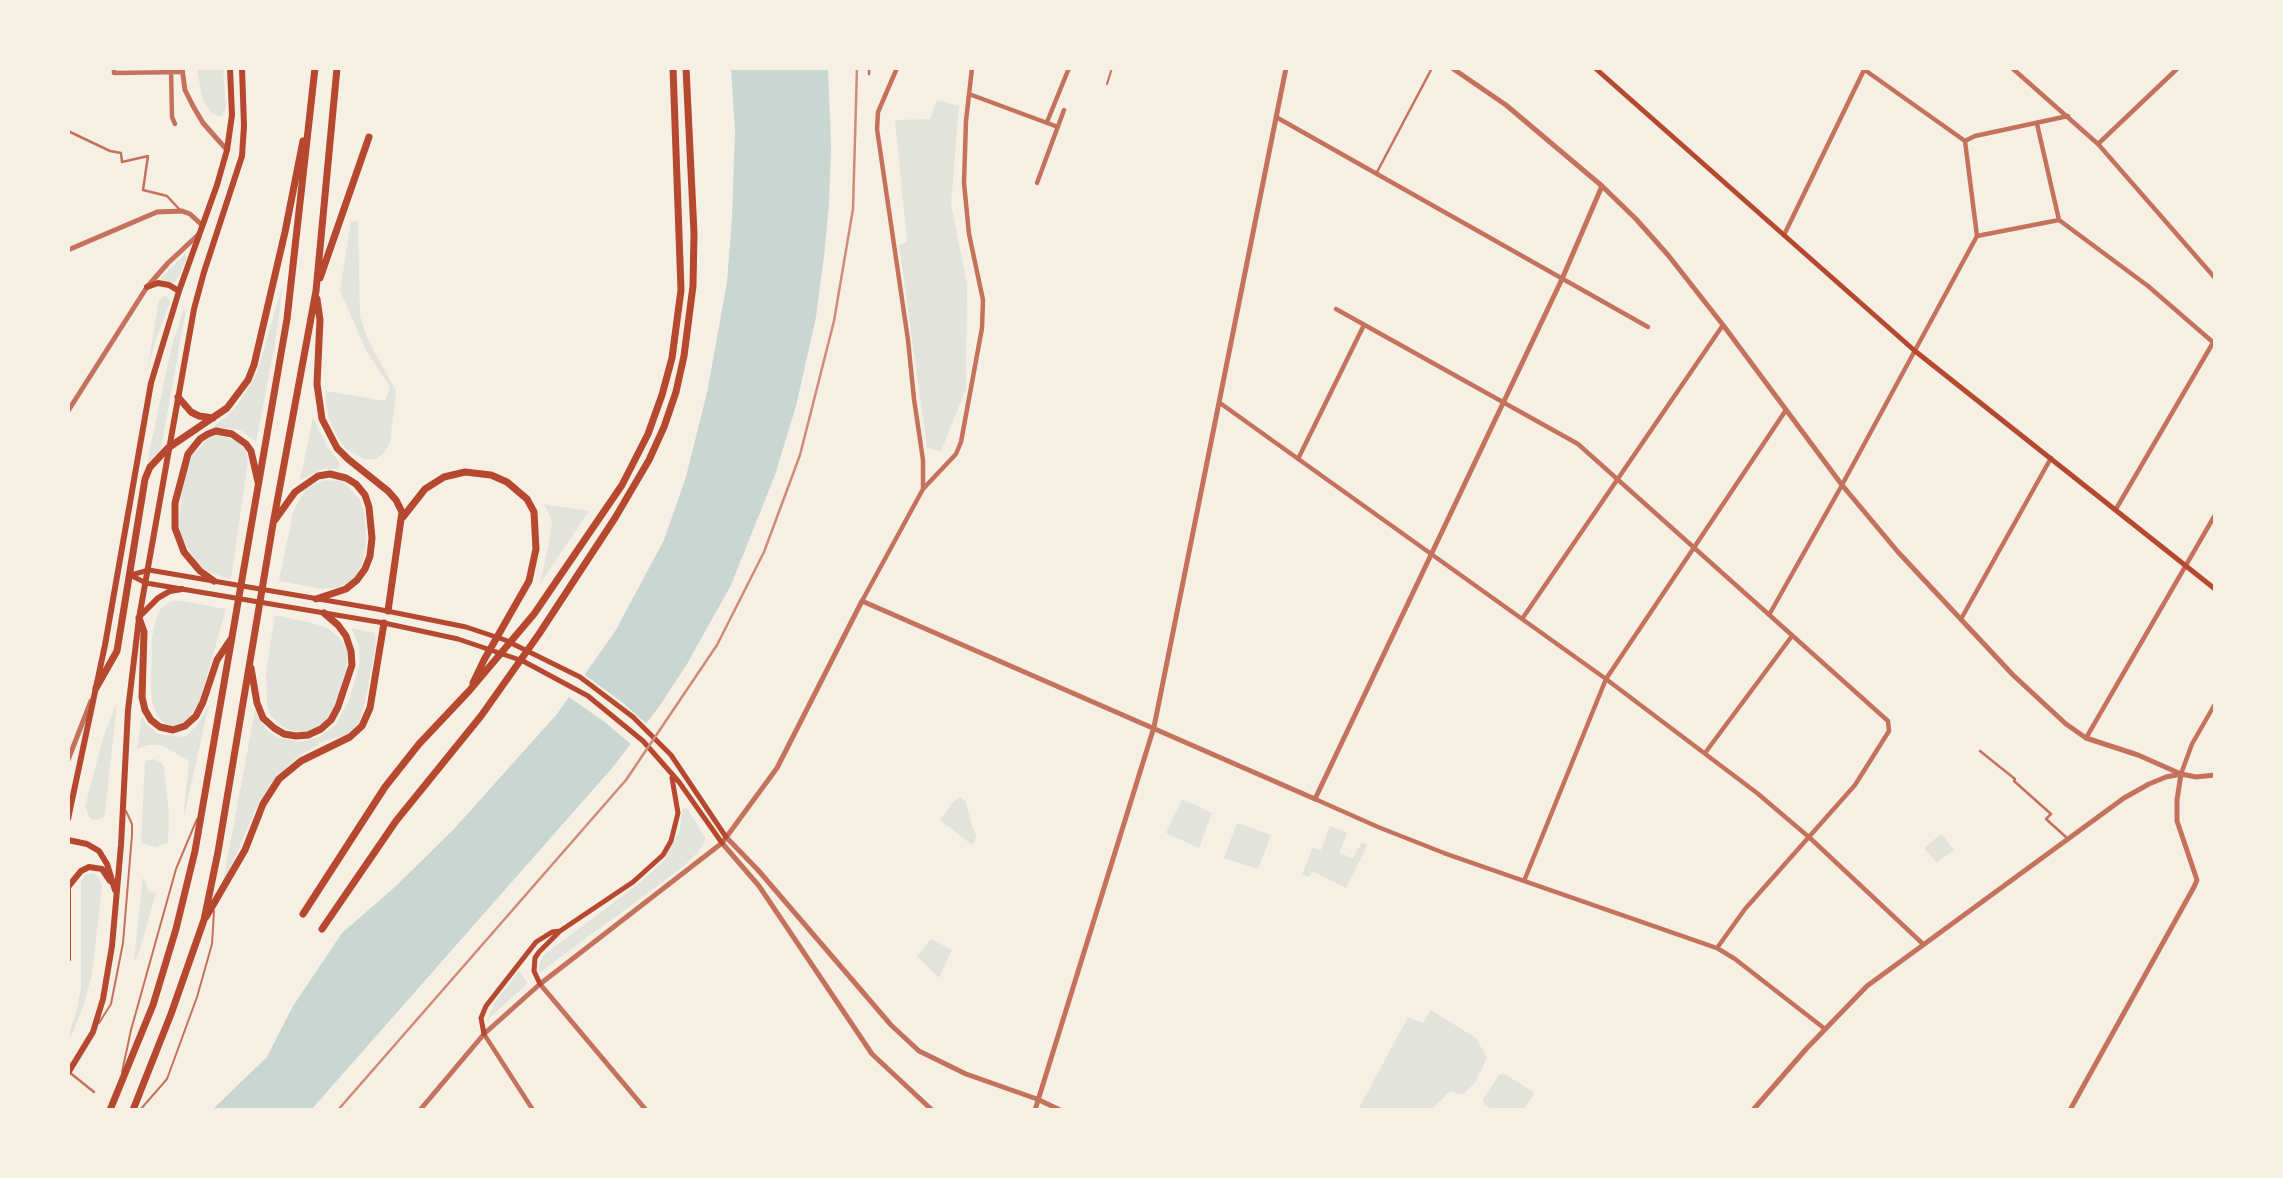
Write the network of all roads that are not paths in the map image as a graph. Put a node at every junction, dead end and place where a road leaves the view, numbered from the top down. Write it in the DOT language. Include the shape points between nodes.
graph roads {
  1 [pos="230,68"];
  2 [pos="242,68"];
  3 [pos="316,68"];
  4 [pos="337,68"];
  5 [pos="673,68"];
  6 [pos="869,68"];
  7 [pos="897,68"];
  8 [pos="972,68"];
  9 [pos="1069,68"];
  10 [pos="1112,68"];
  11 [pos="1286,68"];
  12 [pos="1432,68"];
  13 [pos="1452,68"];
  14 [pos="1595,68"];
  15 [pos="2011,68"];
  16 [pos="2178,68"];
  17 [pos="687,69"];
  18 [pos="1863,69"];
  19 [pos="114,70"];
  20 [pos="171,70"];
  21 [pos="182,70"];
  22 [pos="869,74"];
  23 [pos="1107,84"];
  24 [pos="969,94"];
  25 [pos="311,106"];
  26 [pos="1064,110"];
  27 [pos="2068,116"];
  28 [pos="1275,117"];
  29 [pos="1047,122"];
  30 [pos="175,124"];
  31 [pos="2037,124"];
  32 [pos="1058,127"];
  33 [pos="68,131"];
  34 [pos="369,137"];
  35 [pos="1965,141"];
  36 [pos="2098,144"];
  37 [pos="227,149"];
  38 [pos="242,156"];
  39 [pos="1376,174"];
  40 [pos="1037,184"];
  41 [pos="1602,186"];
  42 [pos="182,211"];
  43 [pos="2060,220"];
  44 [pos="202,225"];
  45 [pos="198,234"];
  46 [pos="1784,234"];
  47 [pos="1977,236"];
  48 [pos="68,250"];
  49 [pos="2214,276"];
  50 [pos="1562,279"];
  51 [pos="147,287"];
  52 [pos="179,291"];
  53 [pos="316,291"];
  54 [pos="1336,309"];
  55 [pos="1364,324"];
  56 [pos="1723,325"];
  57 [pos="1648,327"];
  58 [pos="2214,342"];
  59 [pos="1916,351"];
  60 [pos="178,397"];
  61 [pos="1503,401"];
  62 [pos="1220,403"];
  63 [pos="1787,409"];
  64 [pos="68,411"];
  65 [pos="214,418"];
  66 [pos="168,448"];
  67 [pos="2051,458"];
  68 [pos="1298,459"];
  69 [pos="135,473"];
  70 [pos="1618,478"];
  71 [pos="258,485"];
  72 [pos="1842,485"];
  73 [pos="923,489"];
  74 [pos="144,490"];
  75 [pos="2116,509"];
  76 [pos="2215,515"];
  77 [pos="403,518"];
  78 [pos="273,524"];
  79 [pos="1694,546"];
  80 [pos="1432,555"];
  81 [pos="2185,565"];
  82 [pos="149,570"];
  83 [pos="131,575"];
  84 [pos="214,581"];
  85 [pos="146,583"];
  86 [pos="182,589"];
  87 [pos="2215,589"];
  88 [pos="316,599"];
  89 [pos="862,601"];
  90 [pos="387,611"];
  91 [pos="324,613"];
  92 [pos="1769,615"];
  93 [pos="139,618"];
  94 [pos="1522,619"];
  95 [pos="1961,619"];
  96 [pos="384,623"];
  97 [pos="233,636"];
  98 [pos="1792,636"];
  99 [pos="249,662"];
  100 [pos="1606,680"];
  101 [pos="96,688"];
  102 [pos="469,691"];
  103 [pos="2215,705"];
  104 [pos="1154,727"];
  105 [pos="2086,738"];
  106 [pos="1980,751"];
  107 [pos="1705,753"];
  108 [pos="68,760"];
  109 [pos="670,774"];
  110 [pos="2181,774"];
  111 [pos="2215,775"];
  112 [pos="1315,799"];
  113 [pos="123,802"];
  114 [pos="201,808"];
  115 [pos="68,819"];
  116 [pos="1810,838"];
  117 [pos="2068,839"];
  118 [pos="68,840"];
  119 [pos="724,840"];
  120 [pos="1524,881"];
  121 [pos="68,889"];
  122 [pos="116,895"];
  123 [pos="214,904"];
  124 [pos="303,914"];
  125 [pos="204,920"];
  126 [pos="322,929"];
  127 [pos="560,931"];
  128 [pos="1923,944"];
  129 [pos="1717,948"];
  130 [pos="68,959"];
  131 [pos="540,984"];
  132 [pos="1825,1029"];
  133 [pos="93,1032"];
  134 [pos="484,1034"];
  135 [pos="69,1072"];
  136 [pos="94,1092"];
  137 [pos="118,1092"];
  138 [pos="1037,1099"];
  139 [pos="110,1110"];
  140 [pos="132,1110"];
  141 [pos="141,1110"];
  142 [pos="420,1110"];
  143 [pos="533,1110"];
  144 [pos="646,1110"];
  145 [pos="932,1110"];
  146 [pos="1034,1110"];
  147 [pos="1060,1110"];
  148 [pos="1753,1110"];
  149 [pos="2070,1110"];
  1 -- 37 [label="main road" via="232,115"];
  2 -- 38 [label="main road"];
  3 -- 25 [label="highway"];
  4 -- 53 [label="highway"];
  5 -- 102 [label="highway" via="682,282 676,339 662,395 639,453 594,529 518,636"];
  6 -- 22 [label="street"];
  7 -- 73 [label="street" via="878,112 877,129 908,340"];
  8 -- 24 [label="street"];
  9 -- 29 [label="street"];
  10 -- 23 [label="lane"];
  11 -- 28 [label="street"];
  12 -- 39 [label="street"];
  13 -- 41 [label="street" via="1506,105"];
  14 -- 46 [label="main road"];
  15 -- 27 [label="street"];
  16 -- 36 [label="street"];
  17 -- 126 [label="highway" via="693,286 683,365 664,427 621,508 543,627 481,716 396,821"];
  18 -- 35 [label="street"];
  18 -- 46 [label="street"];
  19 -- 20 [label="street"];
  20 -- 21 [label="street"];
  20 -- 30 [label="street"];
  21 -- 37 [label="street" via="185,90 203,123"];
  24 -- 29 [label="street"];
  24 -- 73 [label="street" via="964,183 970,243 983,300 982,328 961,442 956,454"];
  25 -- 65 [label="highway" via="254,365 238,396"];
  25 -- 71 [label="highway" via="286,319"];
  26 -- 32 [label="street"];
  27 -- 31 [label="street"];
  27 -- 36 [label="street"];
  28 -- 39 [label="street"];
  28 -- 62 [label="street"];
  29 -- 32 [label="street"];
  31 -- 35 [label="street"];
  31 -- 43 [label="street"];
  32 -- 40 [label="street"];
  33 -- 42 [label="street" via="121,153 122,162 148,156 144,190 167,196"];
  34 -- 53 [label="highway"];
  35 -- 47 [label="street"];
  36 -- 49 [label="street"];
  37 -- 38 [label="main road"];
  37 -- 44 [label="main road"];
  38 -- 60 [label="main road" via="202,280"];
  39 -- 50 [label="street"];
  41 -- 50 [label="street"];
  41 -- 56 [label="street" via="1668,255"];
  42 -- 44 [label="street"];
  42 -- 48 [label="street" via="157,212"];
  43 -- 47 [label="street"];
  43 -- 58 [label="street"];
  44 -- 45 [label="main road"];
  45 -- 51 [label="street"];
  45 -- 52 [label="main road"];
  46 -- 59 [label="main road"];
  47 -- 59 [label="street"];
  50 -- 57 [label="street"];
  50 -- 61 [label="street"];
  51 -- 52 [label="main road" via="158,283"];
  51 -- 64 [label="street"];
  52 -- 69 [label="main road" via="151,383"];
  53 -- 77 [label="highway" via="320,320 317,384 323,419 337,448 396,500"];
  53 -- 78 [label="highway"];
  54 -- 55 [label="street"];
  55 -- 61 [label="street"];
  55 -- 68 [label="street"];
  56 -- 63 [label="street"];
  56 -- 70 [label="street"];
  58 -- 75 [label="street"];
  59 -- 67 [label="main road"];
  59 -- 72 [label="street"];
  60 -- 65 [label="highway" via="191,412"];
  60 -- 66 [label="main road"];
  61 -- 70 [label="street" via="1578,444"];
  61 -- 80 [label="street"];
  62 -- 68 [label="street"];
  62 -- 104 [label="street"];
  63 -- 72 [label="street"];
  63 -- 79 [label="street"];
  65 -- 66 [label="highway"];
  66 -- 74 [label="highway" via="150,467"];
  66 -- 82 [label="main road"];
  67 -- 75 [label="main road"];
  67 -- 95 [label="street"];
  68 -- 80 [label="street"];
  69 -- 74 [label="main road"];
  69 -- 101 [label="main road"];
  70 -- 79 [label="street"];
  70 -- 94 [label="street"];
  71 -- 84 [label="highway" via="251,452 232,434 208,434 188,454 175,503 175,528 184,552"];
  71 -- 97 [label="highway"];
  72 -- 92 [label="street"];
  72 -- 95 [label="street"];
  73 -- 89 [label="street"];
  74 -- 83 [label="highway"];
  75 -- 81 [label="main road"];
  76 -- 81 [label="street"];
  77 -- 90 [label="highway"];
  77 -- 102 [label="highway" via="425,489 444,477 465,472 507,482 534,512 537,539 529,581"];
  78 -- 88 [label="highway" via="295,492 318,476 346,478 365,495 372,538 365,569 346,589"];
  78 -- 99 [label="highway"];
  79 -- 92 [label="street"];
  79 -- 100 [label="street"];
  80 -- 94 [label="street"];
  80 -- 112 [label="street"];
  81 -- 87 [label="main road"];
  81 -- 105 [label="street"];
  82 -- 83 [label="main road"];
  82 -- 84 [label="main road"];
  82 -- 85 [label="main road"];
  83 -- 85 [label="main road"];
  83 -- 101 [label="highway" via="117,652"];
  84 -- 88 [label="main road"];
  85 -- 86 [label="main road"];
  85 -- 93 [label="main road"];
  86 -- 91 [label="main road"];
  86 -- 93 [label="main road" via="158,598"];
  88 -- 90 [label="main road"];
  89 -- 104 [label="street"];
  89 -- 119 [label="street" via="777,768"];
  90 -- 119 [label="main road" via="505,640 580,677 662,743"];
  91 -- 96 [label="main road"];
  91 -- 99 [label="highway" via="346,636 352,665 338,707 321,729 296,736 274,728 257,703"];
  92 -- 98 [label="street"];
  93 -- 97 [label="highway" via="144,632 141,683 145,710 160,727 173,730 196,716 217,660"];
  93 -- 113 [label="main road"];
  94 -- 100 [label="street"];
  95 -- 105 [label="street" via="2012,675"];
  96 -- 109 [label="main road" via="458,639 523,662 575,688 619,719 652,749"];
  96 -- 123 [label="highway" via="370,708 362,726 279,779"];
  97 -- 114 [label="highway"];
  98 -- 107 [label="street"];
  98 -- 116 [label="street" via="1886,720 1889,730 1868,767"];
  99 -- 125 [label="highway"];
  100 -- 107 [label="street"];
  100 -- 120 [label="street"];
  101 -- 108 [label="street"];
  101 -- 115 [label="main road"];
  102 -- 124 [label="highway" via="385,787"];
  103 -- 110 [label="street"];
  104 -- 112 [label="street"];
  104 -- 138 [label="street"];
  105 -- 110 [label="street"];
  106 -- 117 [label="street" via="2051,814 2046,820"];
  107 -- 116 [label="street"];
  109 -- 119 [label="main road"];
  109 -- 127 [label="main road" via="678,813 663,855 633,882"];
  110 -- 111 [label="street"];
  110 -- 117 [label="street" via="2149,783"];
  110 -- 149 [label="street" via="2177,821 2197,880"];
  112 -- 120 [label="street" via="1397,835"];
  113 -- 122 [label="main road"];
  113 -- 133 [label="lane" via="132,824 123,943 111,1004"];
  114 -- 137 [label="lane" via="176,869"];
  114 -- 137 [label="highway" via="176,929"];
  116 -- 128 [label="street"];
  116 -- 129 [label="street" via="1745,909"];
  117 -- 128 [label="street"];
  118 -- 122 [label="main road" via="99,851"];
  119 -- 131 [label="street"];
  119 -- 138 [label="street" via="758,870 911,1045 937,1062"];
  119 -- 145 [label="street" via="875,1058"];
  120 -- 129 [label="street"];
  121 -- 122 [label="main road" via="81,871 95,867 106,874"];
  121 -- 130 [label="main road"];
  122 -- 133 [label="main road" via="112,946"];
  123 -- 125 [label="highway"];
  123 -- 141 [label="lane" via="212,944 197,997 167,1079"];
  125 -- 140 [label="highway"];
  127 -- 131 [label="main road" via="535,958"];
  127 -- 134 [label="main road" via="536,942 486,1006 481,1018"];
  128 -- 132 [label="street" via="1867,986"];
  129 -- 132 [label="street"];
  131 -- 134 [label="street"];
  131 -- 144 [label="street"];
  132 -- 148 [label="street"];
  133 -- 135 [label="main road"];
  134 -- 142 [label="street"];
  134 -- 143 [label="street"];
  135 -- 136 [label="street"];
  137 -- 139 [label="highway"];
  138 -- 146 [label="street"];
  138 -- 147 [label="street"];
}
